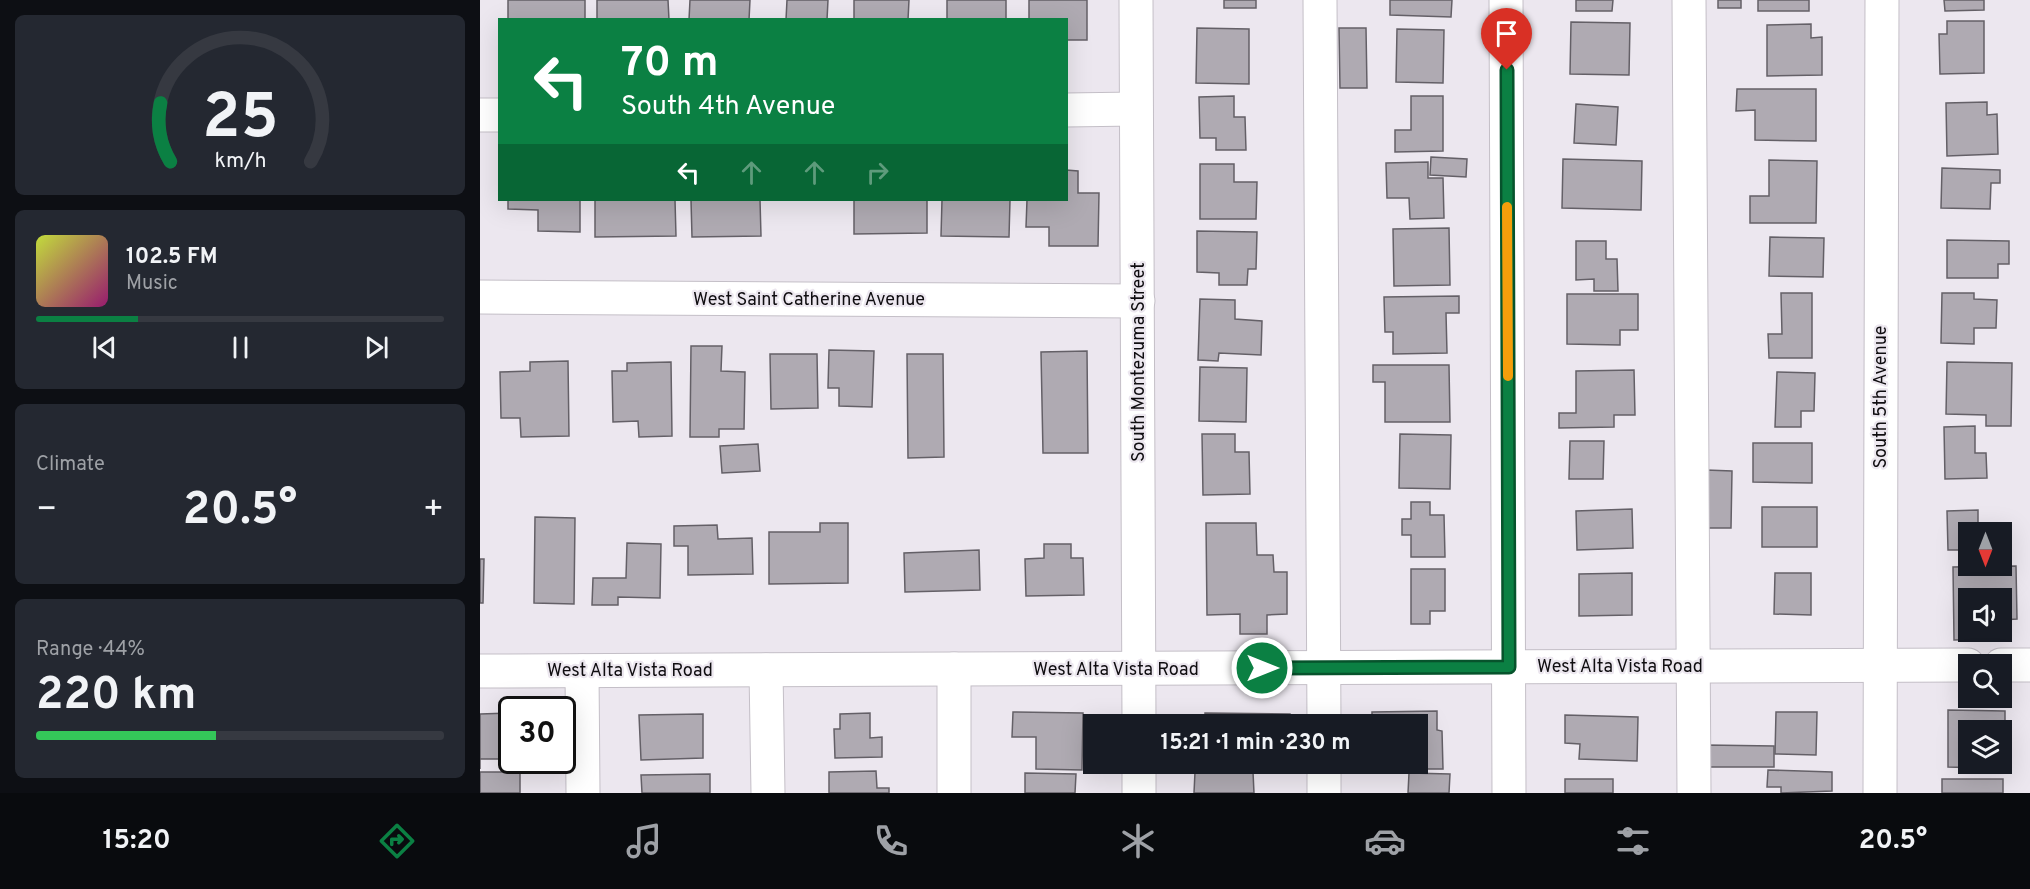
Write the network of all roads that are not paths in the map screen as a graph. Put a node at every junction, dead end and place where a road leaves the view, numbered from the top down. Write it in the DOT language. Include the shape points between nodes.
graph roads {
  1 [pos="1136,0"];
  2 [pos="1320,0"];
  3 [pos="1506,0"];
  4 [pos="1689,0"];
  5 [pos="1882,0"];
  6 [pos="1136,109"];
  7 [pos="1068,110"];
  8 [pos="480,115"];
  9 [pos="498,115"];
  10 [pos="480,297"];
  11 [pos="1138,301"];
  12 [pos="1879,665"];
  13 [pos="1958,665"];
  14 [pos="2012,665"];
  15 [pos="2030,665"];
  16 [pos="1694,666"];
  17 [pos="1509,667"];
  18 [pos="1138,668"];
  19 [pos="1323,668"];
  20 [pos="954,669"];
  21 [pos="766,670"];
  22 [pos="480,671"];
  23 [pos="582,671"];
  24 [pos="1139,714"];
  25 [pos="1324,714"];
  26 [pos="1139,774"];
  27 [pos="1324,774"];
  28 [pos="583,793"];
  29 [pos="768,793"];
  30 [pos="954,793"];
  31 [pos="1139,793"];
  32 [pos="1324,793"];
  33 [pos="1509,793"];
  34 [pos="1694,793"];
  35 [pos="1880,793"];
  1 -- 6 [label="street, South Montezuma Street"];
  2 -- 19 [label="street"];
  3 -- 17 [label="street"];
  4 -- 16 [label="street"];
  5 -- 12 [label="street, South 5th Avenue"];
  6 -- 7 [label="street"];
  6 -- 11 [label="street, South Montezuma Street"];
  8 -- 9 [label="street"];
  10 -- 11 [label="street, West Saint Catherine Avenue"];
  11 -- 18 [label="street, South Montezuma Street"];
  12 -- 13 [label="street, West Alta Vista Road"];
  12 -- 16 [label="street, West Alta Vista Road"];
  12 -- 35 [label="street, South 5th Avenue"];
  14 -- 15 [label="street"];
  16 -- 17 [label="street, West Alta Vista Road"];
  16 -- 34 [label="street"];
  17 -- 19 [label="street, West Alta Vista Road"];
  17 -- 33 [label="street"];
  18 -- 19 [label="street, West Alta Vista Road"];
  18 -- 20 [label="street, West Alta Vista Road"];
  18 -- 24 [label="street, South Montezuma Street"];
  19 -- 25 [label="street"];
  20 -- 21 [label="street, West Alta Vista Road"];
  20 -- 30 [label="street"];
  21 -- 23 [label="street, West Alta Vista Road"];
  21 -- 29 [label="street"];
  22 -- 23 [label="street, West Alta Vista Road"];
  23 -- 28 [label="street"];
  26 -- 31 [label="street"];
  27 -- 32 [label="street"];
}
